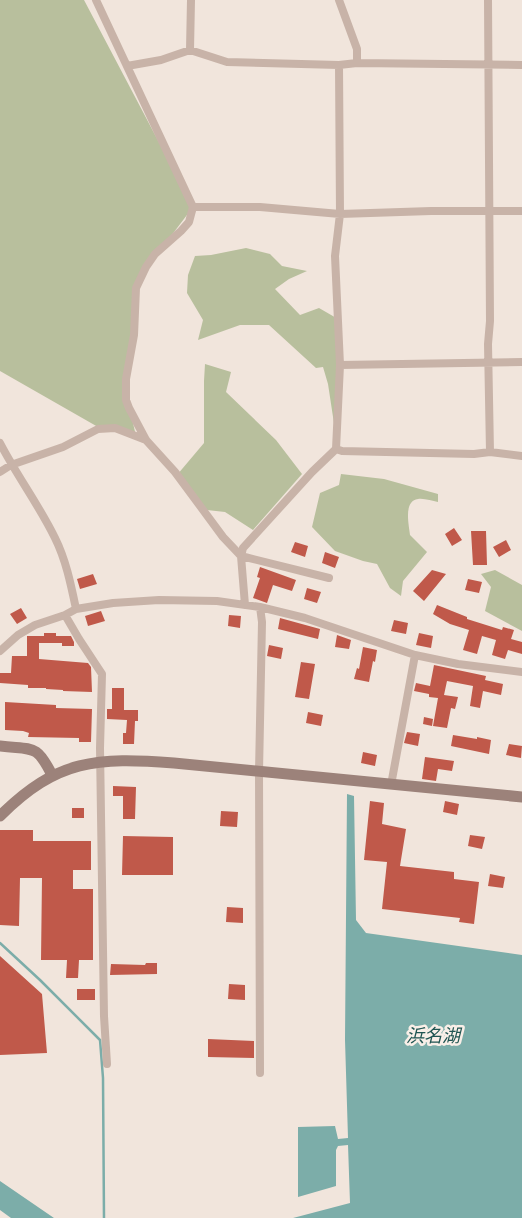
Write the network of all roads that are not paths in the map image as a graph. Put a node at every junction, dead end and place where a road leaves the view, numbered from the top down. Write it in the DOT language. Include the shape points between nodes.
graph roads {
  1 [pos="96,0"];
  2 [pos="191,0"];
  3 [pos="340,0"];
  4 [pos="488,0"];
  5 [pos="190,50"];
  6 [pos="357,63"];
  7 [pos="488,64"];
  8 [pos="522,64"];
  9 [pos="339,65"];
  10 [pos="127,66"];
  11 [pos="192,207"];
  12 [pos="488,211"];
  13 [pos="522,211"];
  14 [pos="340,214"];
  15 [pos="489,362"];
  16 [pos="522,362"];
  17 [pos="340,365"];
  18 [pos="146,440"];
  19 [pos="0,443"];
  20 [pos="336,450"];
  21 [pos="490,452"];
  22 [pos="522,456"];
  23 [pos="11,465"];
  24 [pos="0,472"];
  25 [pos="241,556"];
  26 [pos="329,578"];
  27 [pos="246,605"];
  28 [pos="260,607"];
  29 [pos="76,609"];
  30 [pos="65,615"];
  31 [pos="0,650"];
  32 [pos="415,655"];
  33 [pos="522,672"];
  34 [pos="0,746"];
  35 [pos="100,761"];
  36 [pos="259,772"];
  37 [pos="52,775"];
  38 [pos="391,784"];
  39 [pos="522,797"];
  40 [pos="0,816"];
  41 [pos="107,1064"];
  42 [pos="260,1073"];
  1 -- 10 [label="street"];
  2 -- 5 [label="street"];
  3 -- 6 [label="street" via="357,49"];
  4 -- 7 [label="street"];
  5 -- 9 [label="street" via="227,62"];
  5 -- 10 [label="street" via="161,60"];
  6 -- 7 [label="street"];
  6 -- 9 [label="street"];
  7 -- 8 [label="street"];
  7 -- 12 [label="street"];
  9 -- 14 [label="street"];
  10 -- 11 [label="street"];
  11 -- 14 [label="street" via="260,207"];
  11 -- 18 [label="street" via="189,222 155,254 136,288 126,400"];
  12 -- 13 [label="street"];
  12 -- 14 [label="street"];
  12 -- 15 [label="street"];
  14 -- 17 [label="street" via="335,256"];
  15 -- 16 [label="street"];
  15 -- 17 [label="street"];
  15 -- 21 [label="street"];
  17 -- 20 [label="street"];
  18 -- 23 [label="street" via="115,428 98,429 63,447"];
  18 -- 25 [label="street"];
  19 -- 23 [label="street"];
  20 -- 21 [label="street"];
  20 -- 25 [label="street" via="243,548"];
  21 -- 22 [label="street"];
  23 -- 24 [label="street"];
  23 -- 29 [label="street" via="54,537"];
  25 -- 26 [label="street"];
  25 -- 27 [label="street"];
  27 -- 28 [label="street"];
  27 -- 29 [label="street" via="159,600"];
  28 -- 32 [label="street" via="305,618"];
  28 -- 36 [label="street"];
  29 -- 30 [label="street"];
  30 -- 31 [label="street" via="18,635"];
  30 -- 35 [label="street" via="102,674"];
  32 -- 33 [label="street"];
  32 -- 38 [label="street"];
  34 -- 37 [label="street" via="35,750 41,754"];
  35 -- 36 [label="street" via="135,760"];
  35 -- 37 [label="street"];
  35 -- 41 [label="street"];
  36 -- 38 [label="street"];
  36 -- 42 [label="street"];
  37 -- 40 [label="street" via="30,789"];
  38 -- 39 [label="street"];
}
